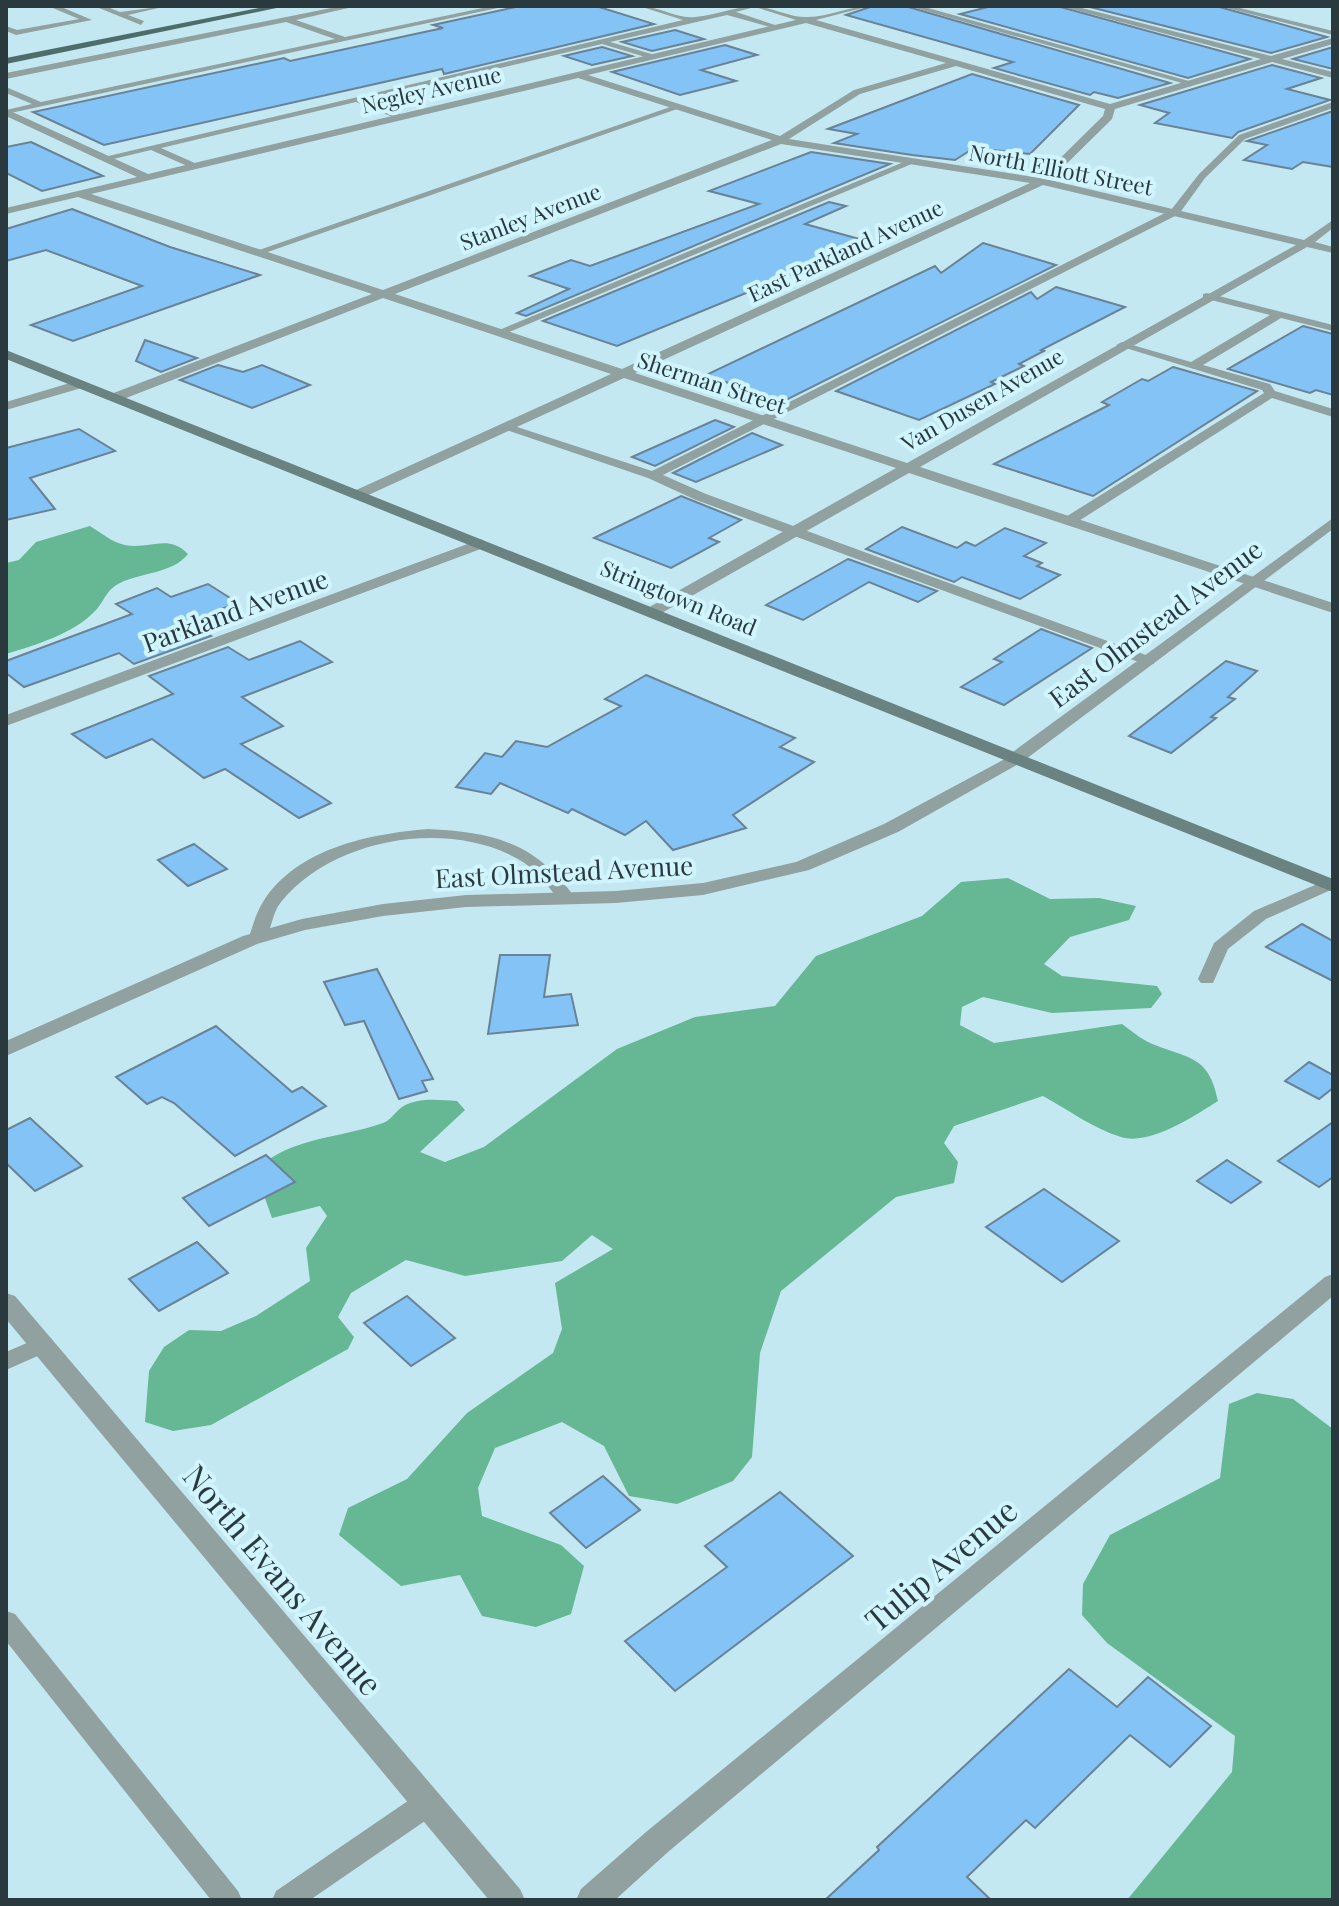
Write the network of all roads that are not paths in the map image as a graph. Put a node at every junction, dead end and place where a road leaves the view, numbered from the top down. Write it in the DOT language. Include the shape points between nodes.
graph roads {
  1 [pos="52,6"];
  2 [pos="98,6"];
  3 [pos="163,6"];
  4 [pos="226,6"];
  5 [pos="282,6"];
  6 [pos="353,6"];
  7 [pos="503,6"];
  8 [pos="643,6"];
  9 [pos="755,6"];
  10 [pos="866,6"];
  11 [pos="912,6"];
  12 [pos="1064,6"];
  13 [pos="1223,6"];
  14 [pos="261,10"];
  15 [pos="728,12"];
  16 [pos="240,14"];
  17 [pos="120,15"];
  18 [pos="287,19"];
  19 [pos="691,20"];
  20 [pos="19,21"];
  21 [pos="805,21"];
  22 [pos="141,23"];
  23 [pos="266,24"];
  24 [pos="777,27"];
  25 [pos="6,28"];
  26 [pos="39,29"];
  27 [pos="280,29"];
  28 [pos="16,33"];
  29 [pos="1333,33"];
  30 [pos="6,35"];
  31 [pos="308,40"];
  32 [pos="344,40"];
  33 [pos="1333,41"];
  34 [pos="601,42"];
  35 [pos="322,45"];
  36 [pos="6,49"];
  37 [pos="652,57"];
  38 [pos="1273,59"];
  39 [pos="6,61"];
  40 [pos="953,64"];
  41 [pos="579,75"];
  42 [pos="1333,75"];
  43 [pos="6,76"];
  44 [pos="1192,83"];
  45 [pos="6,90"];
  46 [pos="357,99"];
  47 [pos="41,105"];
  48 [pos="1333,105"];
  49 [pos="1110,107"];
  50 [pos="676,108"];
  51 [pos="6,112"];
  52 [pos="400,117"];
  53 [pos="779,140"];
  54 [pos="152,147"];
  55 [pos="105,158"];
  56 [pos="909,163"];
  57 [pos="194,166"];
  58 [pos="146,177"];
  59 [pos="1042,182"];
  60 [pos="80,194"];
  61 [pos="6,211"];
  62 [pos="1175,212"];
  63 [pos="1333,223"];
  64 [pos="1305,244"];
  65 [pos="1333,250"];
  66 [pos="258,252"];
  67 [pos="383,294"];
  68 [pos="1207,296"];
  69 [pos="1279,314"];
  70 [pos="1333,328"];
  71 [pos="498,333"];
  72 [pos="1122,345"];
  73 [pos="6,354"];
  74 [pos="1194,365"];
  75 [pos="623,374"];
  76 [pos="80,384"];
  77 [pos="1271,394"];
  78 [pos="116,397"];
  79 [pos="6,406"];
  80 [pos="1333,413"];
  81 [pos="765,420"];
  82 [pos="507,428"];
  83 [pos="911,466"];
  84 [pos="653,475"];
  85 [pos="359,494"];
  86 [pos="1069,521"];
  87 [pos="1333,522"];
  88 [pos="796,531"];
  89 [pos="481,544"];
  90 [pos="1254,581"];
  91 [pos="1333,608"];
  92 [pos="652,612"];
  93 [pos="1149,661"];
  94 [pos="6,721"];
  95 [pos="1016,758"];
  96 [pos="1331,885"];
  97 [pos="567,899"];
  98 [pos="258,937"];
  99 [pos="1207,979"];
  100 [pos="6,1049"];
  101 [pos="1333,1283"];
  102 [pos="6,1302"];
  103 [pos="43,1344"];
  104 [pos="6,1362"];
  105 [pos="6,1622"];
  106 [pos="428,1803"];
  107 [pos="228,1900"];
  108 [pos="286,1900"];
  109 [pos="509,1900"];
  110 [pos="592,1900"];
  1 -- 26 [label="lane" via="88,20"];
  2 -- 17 [label="lane"];
  3 -- 17 [label="lane"];
  4 -- 22 [label="main road"];
  5 -- 14 [label="main road"];
  6 -- 18 [label="lane"];
  7 -- 32 [label="lane"];
  8 -- 19 [label="lane"];
  9 -- 15 [label="lane"];
  9 -- 21 [label="street"];
  10 -- 21 [label="street, Negley Avenue"];
  11 -- 44 [label="lane"];
  12 -- 38 [label="street"];
  13 -- 29 [label="lane"];
  14 -- 16 [label="main road"];
  14 -- 18 [label="lane"];
  15 -- 19 [label="lane"];
  15 -- 24 [label="lane"];
  16 -- 23 [label="lane"];
  16 -- 39 [label="main road"];
  17 -- 22 [label="lane"];
  18 -- 23 [label="lane"];
  18 -- 32 [label="lane"];
  19 -- 34 [label="lane"];
  20 -- 26 [label="lane"];
  21 -- 24 [label="street, Negley Avenue"];
  21 -- 40 [label="street"];
  22 -- 36 [label="main road"];
  23 -- 27 [label="lane"];
  23 -- 43 [label="lane"];
  24 -- 37 [label="street, Negley Avenue"];
  25 -- 28 [label="lane"];
  26 -- 28 [label="lane"];
  28 -- 30 [label="lane"];
  31 -- 35 [label="lane"];
  32 -- 35 [label="lane"];
  33 -- 38 [label="street"];
  34 -- 37 [label="lane"];
  34 -- 46 [label="lane"];
  35 -- 47 [label="lane"];
  37 -- 41 [label="street, Negley Avenue"];
  38 -- 42 [label="street"];
  38 -- 44 [label="street"];
  40 -- 49 [label="street"];
  40 -- 53 [label="street, Stanley Avenue" via="857,92"];
  41 -- 50 [label="street, North Elliott Street"];
  41 -- 52 [label="street, Negley Avenue"];
  44 -- 49 [label="street"];
  45 -- 47 [label="lane"];
  46 -- 52 [label="lane"];
  46 -- 54 [label="lane"];
  47 -- 51 [label="lane"];
  48 -- 62 [label="lane" via="1242,137"];
  49 -- 59 [label="street, East Parkland Avenue" via="1108,117"];
  50 -- 53 [label="street, North Elliott Street"];
  50 -- 66 [label="lane"];
  51 -- 55 [label="street"];
  52 -- 57 [label="street, Negley Avenue"];
  53 -- 56 [label="street, North Elliott Street"];
  53 -- 67 [label="street, Stanley Avenue"];
  54 -- 55 [label="lane"];
  54 -- 57 [label="lane"];
  55 -- 58 [label="street"];
  56 -- 59 [label="street, North Elliott Street"];
  56 -- 71 [label="lane"];
  57 -- 58 [label="street, Negley Avenue"];
  58 -- 60 [label="street, Negley Avenue"];
  59 -- 62 [label="street, North Elliott Street"];
  59 -- 75 [label="street, East Parkland Avenue"];
  60 -- 61 [label="street, Negley Avenue"];
  60 -- 66 [label="street, Sherman Street"];
  62 -- 64 [label="street, North Elliott Street"];
  62 -- 81 [label="lane"];
  63 -- 64 [label="street, Van Dusen Avenue"];
  64 -- 65 [label="street, North Elliott Street"];
  64 -- 68 [label="street, Van Dusen Avenue"];
  66 -- 67 [label="street, Sherman Street"];
  67 -- 71 [label="street, Sherman Street"];
  67 -- 78 [label="street, Stanley Avenue"];
  68 -- 69 [label="lane"];
  68 -- 72 [label="street, Van Dusen Avenue"];
  69 -- 70 [label="lane"];
  69 -- 74 [label="lane"];
  71 -- 75 [label="street, Sherman Street"];
  72 -- 74 [label="lane"];
  72 -- 83 [label="street, Van Dusen Avenue"];
  73 -- 76 [label="main road, Stringtown Road"];
  74 -- 77 [label="lane" via="1266,387"];
  75 -- 81 [label="street, Sherman Street"];
  75 -- 82 [label="street, East Parkland Avenue"];
  76 -- 78 [label="main road, Stringtown Road"];
  76 -- 79 [label="street"];
  77 -- 80 [label="lane"];
  77 -- 86 [label="lane"];
  78 -- 85 [label="main road, Stringtown Road"];
  81 -- 83 [label="street, Sherman Street"];
  81 -- 84 [label="lane"];
  82 -- 84 [label="lane"];
  82 -- 85 [label="street, East Parkland Avenue"];
  83 -- 86 [label="street, Sherman Street"];
  83 -- 88 [label="street, Van Dusen Avenue"];
  84 -- 88 [label="lane"];
  85 -- 89 [label="main road, Stringtown Road"];
  86 -- 90 [label="street, Sherman Street"];
  87 -- 90 [label="street, East Olmstead Avenue"];
  88 -- 92 [label="street, Van Dusen Avenue"];
  88 -- 93 [label="lane"];
  89 -- 92 [label="main road, Stringtown Road"];
  89 -- 94 [label="street, Parkland Avenue"];
  90 -- 91 [label="street, Sherman Street"];
  90 -- 93 [label="street, East Olmstead Avenue"];
  92 -- 95 [label="main road, Stringtown Road"];
  93 -- 95 [label="street, East Olmstead Avenue"];
  95 -- 96 [label="main road, Stringtown Road"];
  95 -- 97 [label="street, East Olmstead Avenue" via="891,828 802,866 703,889"];
  96 -- 99 [label="lane" via="1260,915 1220,947"];
  97 -- 98 [label="street, East Olmstead Avenue" via="466,901 383,910"];
  97 -- 98 [label="lane" via="523,854 468,836 415,835 377,840 307,868 272,901"];
  98 -- 100 [label="street, East Olmstead Avenue"];
  101 -- 110 [label="street, Tulip Avenue"];
  102 -- 103 [label="street, North Evans Avenue"];
  103 -- 104 [label="lane"];
  103 -- 106 [label="street, North Evans Avenue"];
  105 -- 107 [label="lane"];
  106 -- 108 [label="lane"];
  106 -- 109 [label="street, North Evans Avenue"];
}
